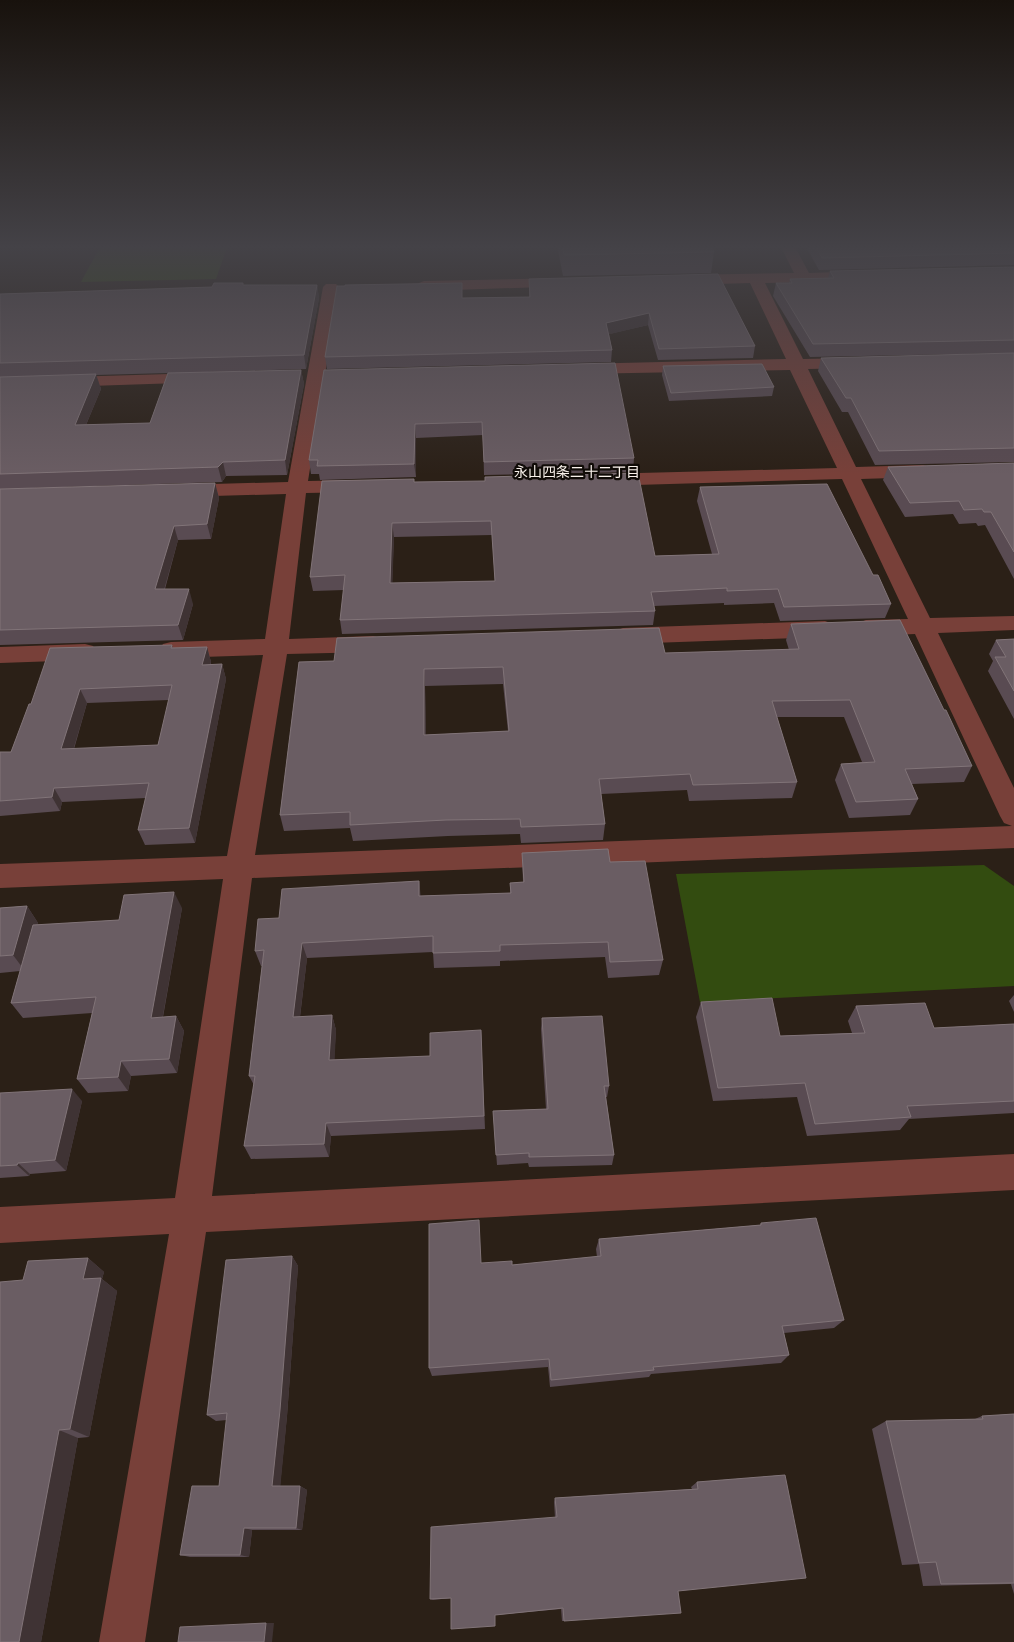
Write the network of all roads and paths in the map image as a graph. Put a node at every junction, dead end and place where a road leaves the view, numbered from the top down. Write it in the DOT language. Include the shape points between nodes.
graph roads {
  1 [pos="325,322"];
  2 [pos="776,322"];
  3 [pos="876,362"];
  4 [pos="796,364"];
  5 [pos="561,370"];
  6 [pos="216,378"];
  7 [pos="0,384"];
  8 [pos="946,471"];
  9 [pos="849,474"];
  10 [pos="583,480"];
  11 [pos="376,486"];
  12 [pos="297,488"];
  13 [pos="158,492"];
  14 [pos="1014,623"];
  15 [pos="922,626"];
  16 [pos="604,636"];
  17 [pos="395,643"];
  18 [pos="276,647"];
  19 [pos="148,651"];
  20 [pos="108,652"];
  21 [pos="0,655"];
  22 [pos="1014,816"];
  23 [pos="1014,837"];
  24 [pos="238,867"];
  25 [pos="0,876"];
  26 [pos="1014,1172"];
  27 [pos="191,1214"];
  28 [pos="0,1225"];
  29 [pos="122,1642"];
  1 -- 12 [label="street"];
  2 -- 4 [label="street"];
  3 -- 4 [label="street"];
  4 -- 5 [label="street"];
  4 -- 9 [label="street"];
  6 -- 7 [label="street"];
  8 -- 9 [label="street"];
  9 -- 10 [label="street"];
  9 -- 15 [label="street"];
  11 -- 12 [label="street"];
  12 -- 13 [label="street"];
  12 -- 18 [label="street"];
  14 -- 15 [label="street"];
  15 -- 16 [label="street"];
  15 -- 22 [label="street"];
  17 -- 18 [label="street"];
  18 -- 19 [label="street"];
  18 -- 24 [label="street"];
  20 -- 21 [label="street"];
  23 -- 24 [label="street"];
  24 -- 25 [label="street"];
  24 -- 27 [label="street"];
  26 -- 27 [label="street"];
  27 -- 28 [label="street"];
  27 -- 29 [label="street"];
}
